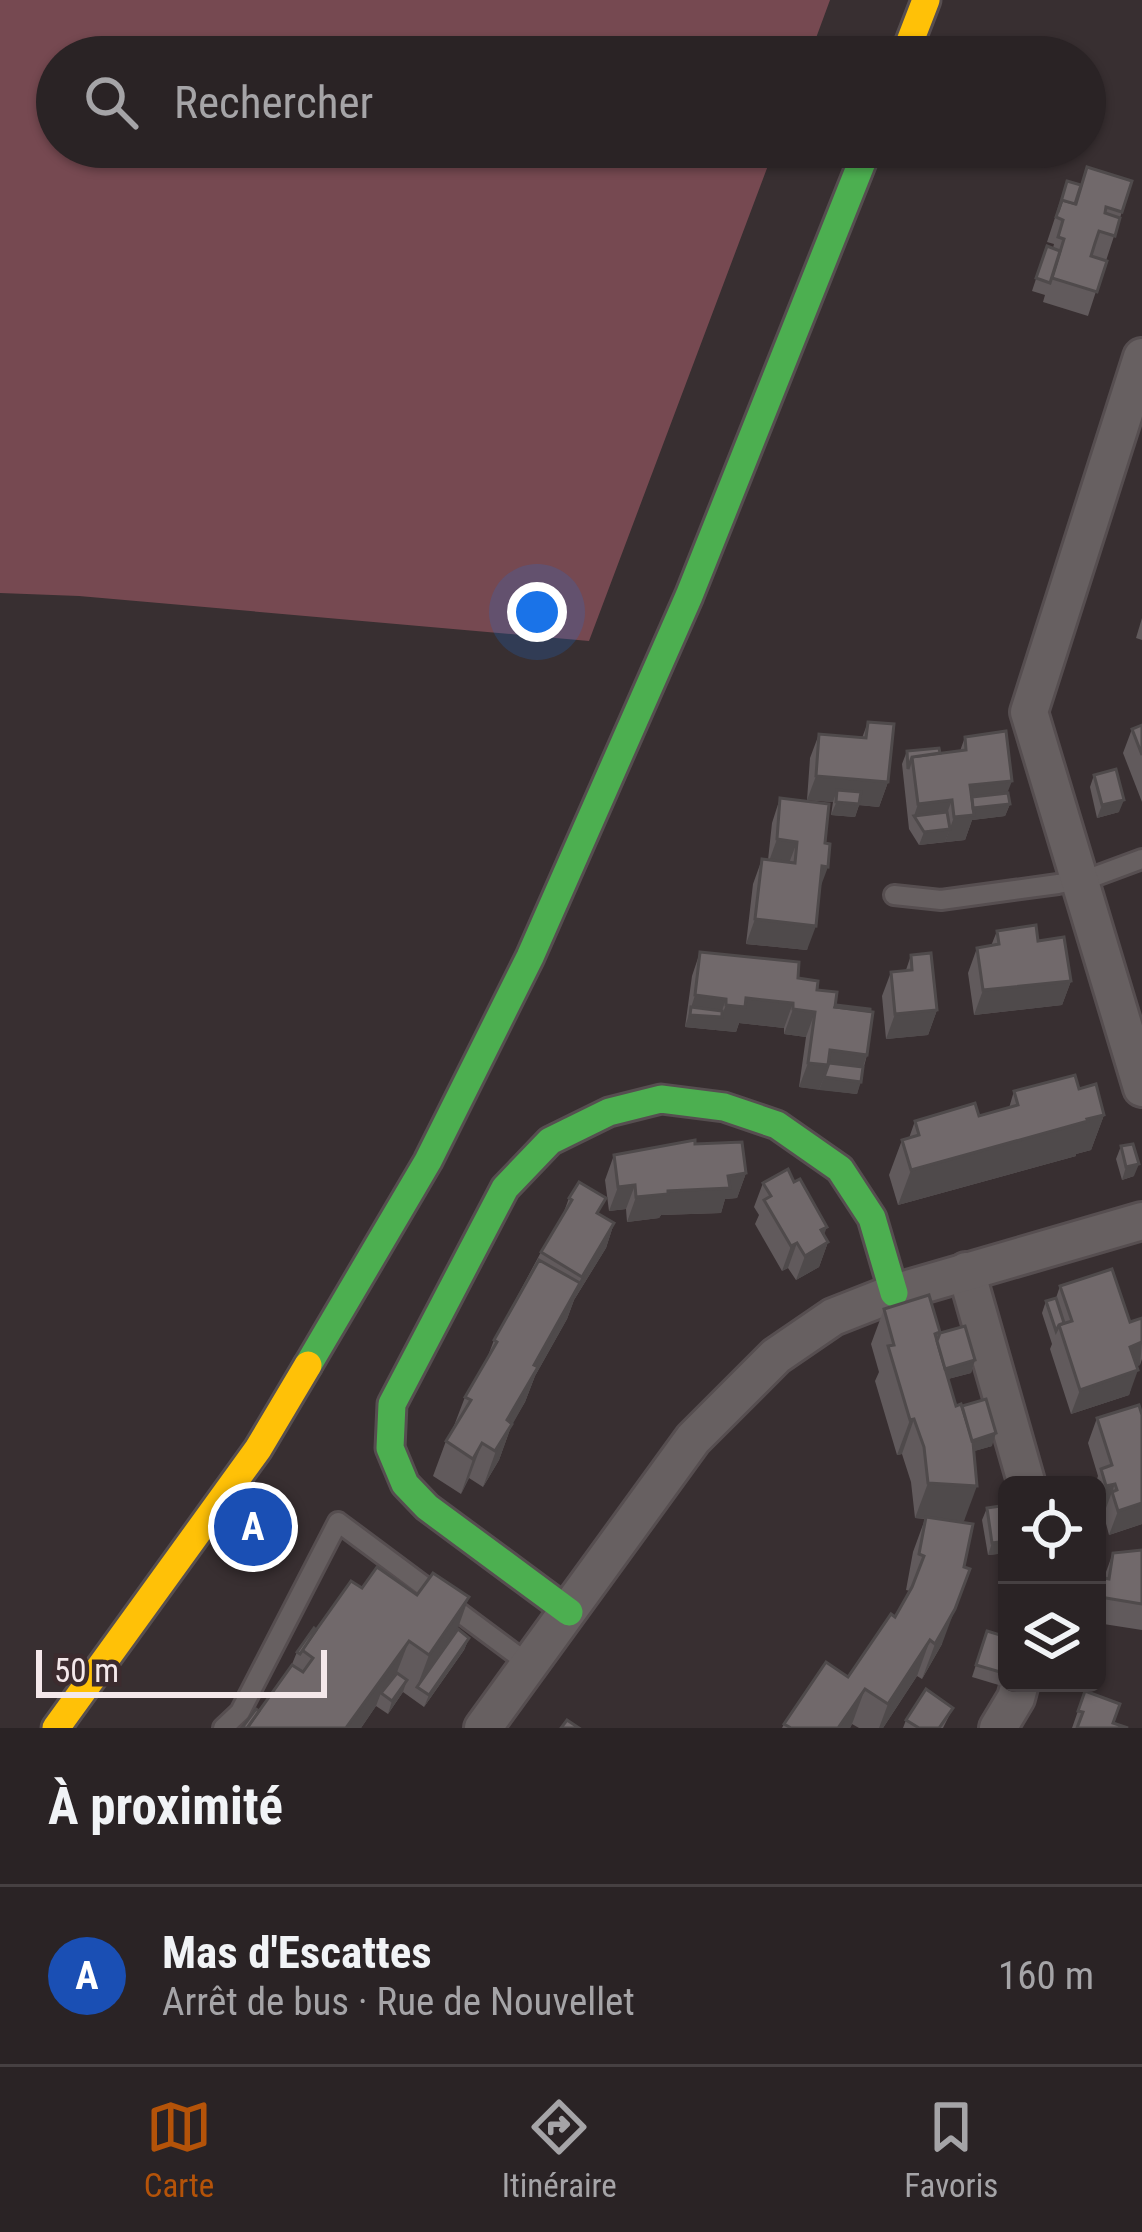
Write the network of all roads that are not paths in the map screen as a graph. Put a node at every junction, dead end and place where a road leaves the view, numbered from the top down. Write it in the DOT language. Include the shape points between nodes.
graph roads {
  1 [pos="926,0"];
  2 [pos="912,36"];
  3 [pos="860,168"];
  4 [pos="1142,357"];
  5 [pos="1142,859"];
  6 [pos="1078,880"];
  7 [pos="894,895"];
  8 [pos="1142,1088"];
  9 [pos="1142,1221"];
  10 [pos="966,1271"];
  11 [pos="894,1293"];
  12 [pos="1024,1476"];
  13 [pos="569,1612"];
  14 [pos="530,1664"];
  15 [pos="1018,1692"];
  16 [pos="81,1696"];
  17 [pos="41,1728"];
  18 [pos="56,1728"];
  19 [pos="223,1728"];
  20 [pos="483,1728"];
  21 [pos="998,1728"];
  1 -- 2 [label="street"];
  3 -- 16 [label="street" via="689,596 530,957 428,1161 258,1449"];
  4 -- 6 [label="street" via="1029,712"];
  5 -- 6 [label="lane"];
  6 -- 7 [label="lane" via="941,900"];
  6 -- 8 [label="street"];
  9 -- 10 [label="street"];
  10 -- 11 [label="street"];
  10 -- 12 [label="street"];
  11 -- 13 [label="street" via="833,1317 776,1356 694,1439"];
  11 -- 13 [label="street" via="872,1218 840,1169 777,1125 724,1107 661,1100 609,1112 550,1141 505,1188 402,1384 392,1404 391,1448 405,1484 427,1507"];
  13 -- 14 [label="street"];
  14 -- 19 [label="lane" via="338,1522 240,1712"];
  14 -- 20 [label="street"];
  15 -- 21 [label="street"];
  16 -- 17 [label="street"];
  16 -- 18 [label="street"];
}
